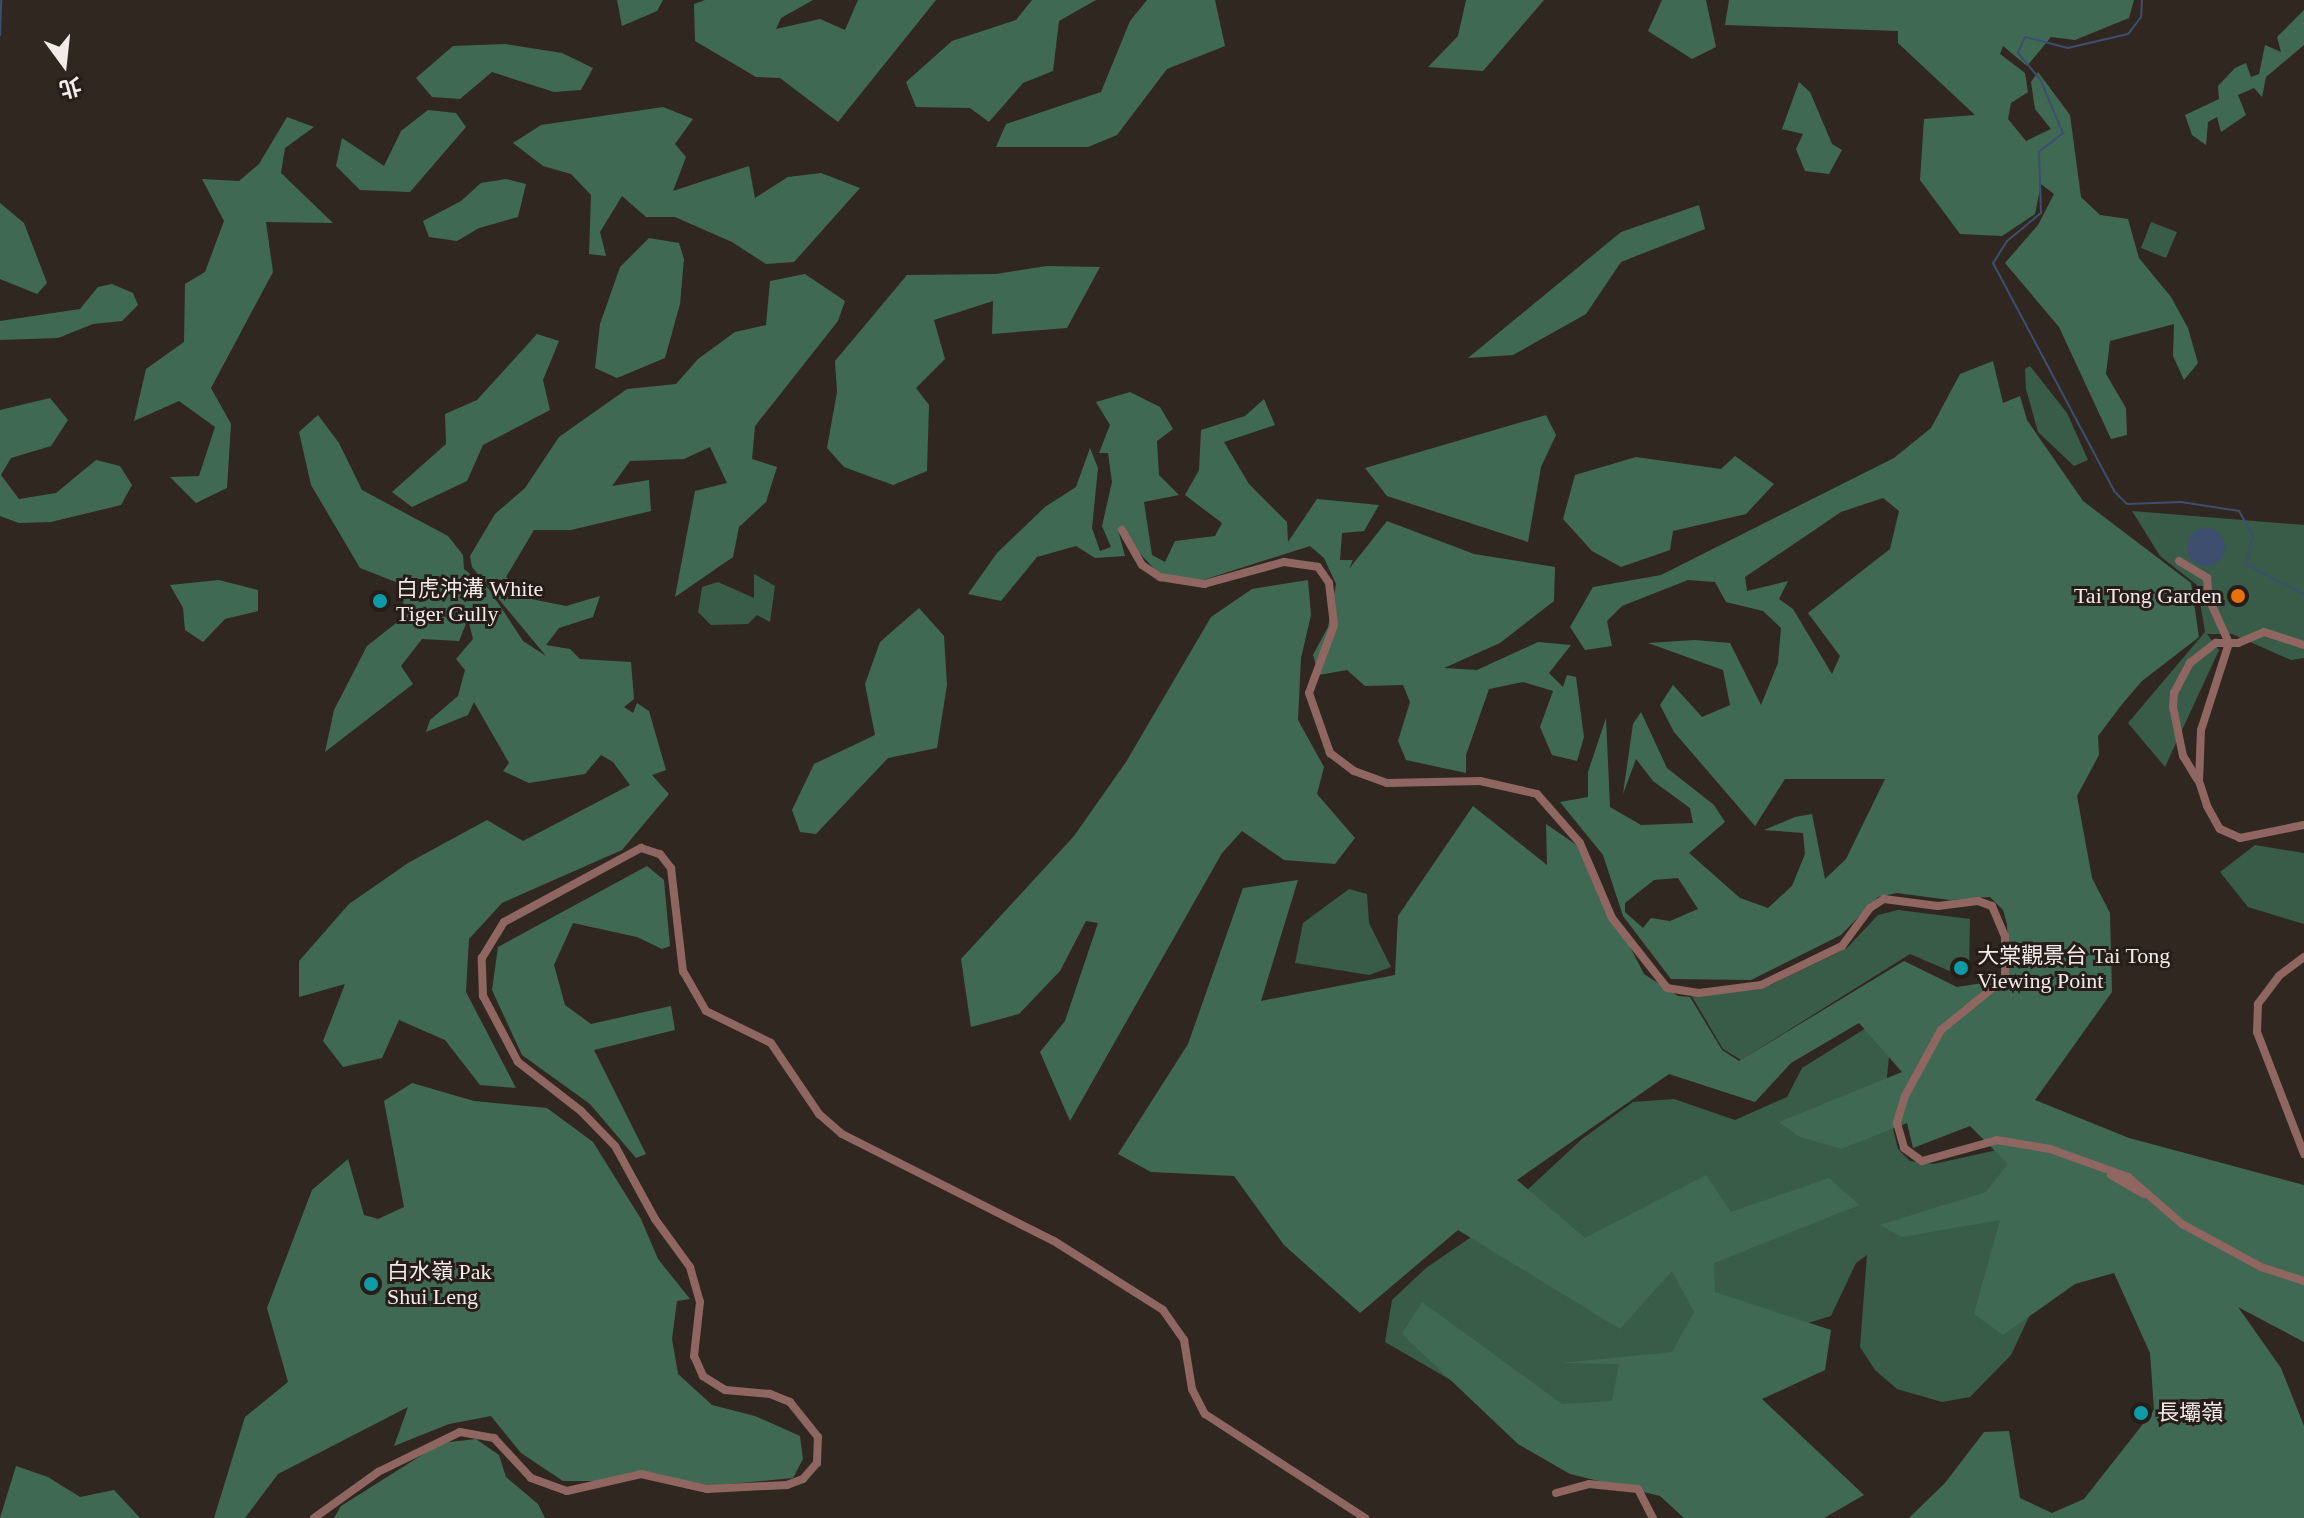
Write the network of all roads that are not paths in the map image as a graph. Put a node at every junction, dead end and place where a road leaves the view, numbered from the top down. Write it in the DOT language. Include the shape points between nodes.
graph roads {
  1 [pos="1122,530"];
  2 [pos="2179,561"];
  3 [pos="2229,643"];
  4 [pos="2304,645"];
  5 [pos="2199,781"];
  6 [pos="2304,825"];
  7 [pos="2304,957"];
  8 [pos="2304,1154"];
  9 [pos="2304,1281"];
  10 [pos="1556,1493"];
  11 [pos="314,1518"];
  12 [pos="1365,1518"];
  13 [pos="1653,1518"];
  1 -- 9 [label="street" via="1142,565 1160,577 1204,584 1284,562 1318,567 1329,583 1334,625 1309,693 1330,753 1354,771 1387,783 1480,781 1537,794 1580,843 1610,913 1667,988 1699,993 1751,989 1842,946 1873,905 1884,899 1938,906 1989,904 1998,913 2005,936 2005,978 1941,1030 1905,1096 1897,1134 1904,1148 1922,1161 1997,1140 2050,1149 2097,1167 2162,1204 2182,1224 2261,1267"];
  2 -- 3 [label="street" via="2207,578 2209,599"];
  3 -- 4 [label="street" via="2264,632"];
  3 -- 5 [label="street" via="2201,730"];
  3 -- 5 [label="street" via="2216,643 2190,663 2174,693 2183,756"];
  5 -- 6 [label="street" via="2220,829 2240,838"];
  7 -- 8 [label="street" via="2279,976 2258,1004 2257,1032"];
  10 -- 13 [label="street" via="1589,1484 1638,1489"];
  11 -- 12 [label="street" via="378,1472 435,1439 460,1432 494,1438 531,1478 567,1491 641,1474 698,1489 787,1485 803,1479 817,1463 817,1434 790,1402 776,1395 725,1390 703,1376 694,1356 700,1302 690,1267 655,1219 615,1146 581,1111 518,1062 483,996 483,952 504,922 641,848 660,854 671,868 683,971 691,994 706,1011 771,1043 814,1108 842,1134 1054,1241 1163,1310 1182,1334 1193,1395 1205,1414"];
}
